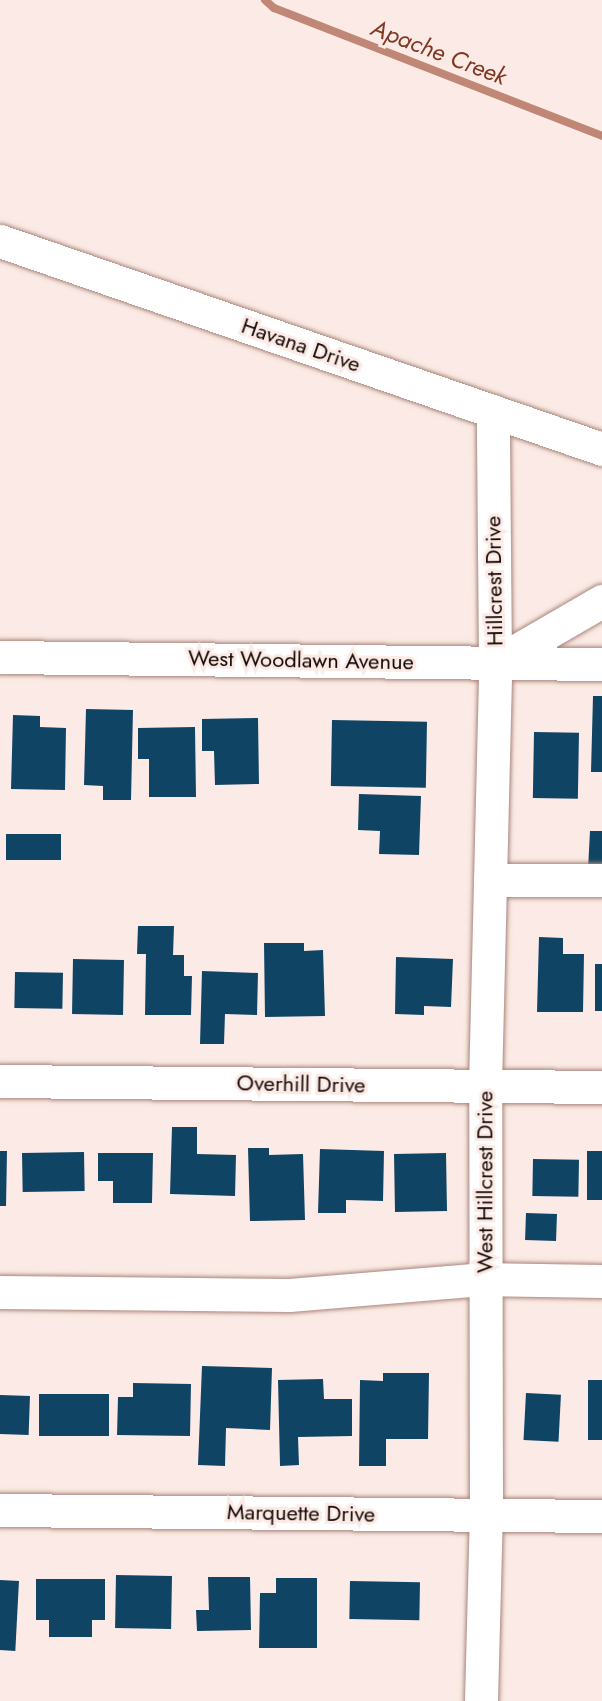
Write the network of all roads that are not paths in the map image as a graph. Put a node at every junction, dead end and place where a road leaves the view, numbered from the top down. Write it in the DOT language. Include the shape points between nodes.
graph roads {
  1 [pos="0,241"];
  2 [pos="493,411"];
  3 [pos="602,449"];
  4 [pos="602,601"];
  5 [pos="0,657"];
  6 [pos="495,663"];
  7 [pos="602,664"];
  8 [pos="490,880"];
  9 [pos="602,880"];
  10 [pos="0,1081"];
  11 [pos="485,1086"];
  12 [pos="602,1087"];
  13 [pos="485,1280"];
  14 [pos="602,1281"];
  15 [pos="0,1292"];
  16 [pos="0,1510"];
  17 [pos="486,1514"];
  18 [pos="602,1516"];
  19 [pos="481,1701"];
  1 -- 2 [label="street, Havana Drive"];
  2 -- 3 [label="street, Havana Drive"];
  2 -- 6 [label="street, Hillcrest Drive"];
  4 -- 6 [label="street, Hillcrest Drive"];
  5 -- 6 [label="street, West Woodlawn Avenue"];
  6 -- 7 [label="street, West Woodlawn Avenue"];
  6 -- 8 [label="street, West Hillcrest Drive"];
  8 -- 9 [label="street"];
  8 -- 11 [label="street, West Hillcrest Drive"];
  10 -- 11 [label="street, Overhill Drive"];
  11 -- 12 [label="street, Overhill Drive"];
  11 -- 13 [label="street, West Hillcrest Drive"];
  13 -- 14 [label="street"];
  13 -- 15 [label="street" via="289,1295"];
  13 -- 17 [label="street, West Hillcrest Drive"];
  16 -- 17 [label="street, Marquette Drive"];
  17 -- 18 [label="street, Marquette Drive"];
  17 -- 19 [label="street, West Hillcrest Drive"];
}
